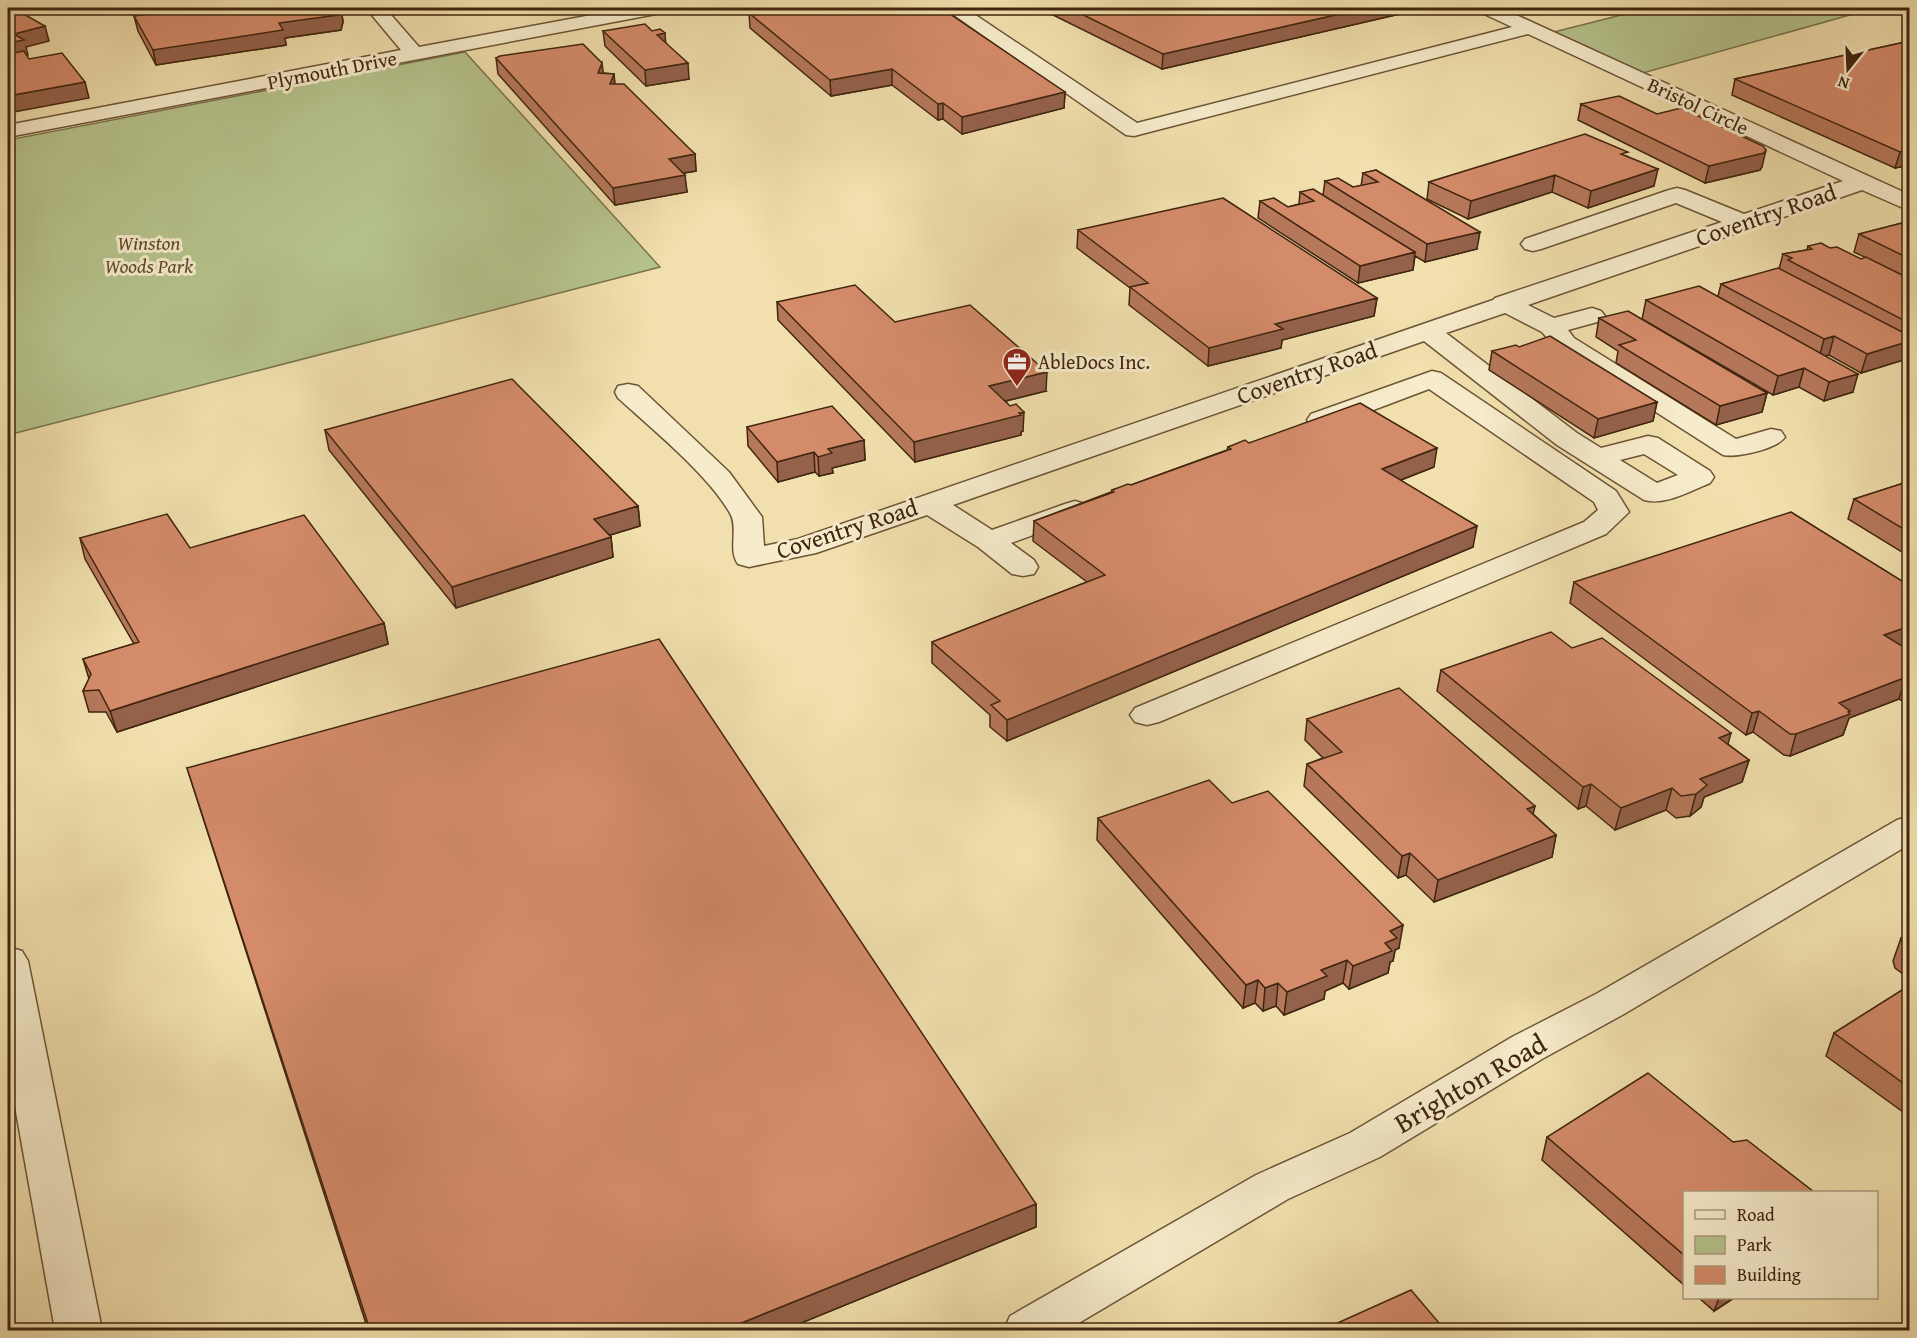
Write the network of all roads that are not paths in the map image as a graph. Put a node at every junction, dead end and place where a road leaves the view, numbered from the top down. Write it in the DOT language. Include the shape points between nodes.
graph roads {
  1 [pos="375,8"];
  2 [pos="656,8"];
  3 [pos="953,8"];
  4 [pos="1487,8"];
  5 [pos="1530,28"];
  6 [pos="415,54"];
  7 [pos="8,131"];
  8 [pos="1864,183"];
  9 [pos="1910,204"];
  10 [pos="1743,222"];
  11 [pos="1533,244"];
  12 [pos="1504,303"];
  13 [pos="1592,316"];
  14 [pos="1551,327"];
  15 [pos="1426,331"];
  16 [pos="1390,344"];
  17 [pos="1432,379"];
  18 [pos="628,392"];
  19 [pos="1299,428"];
  20 [pos="1772,437"];
  21 [pos="1598,458"];
  22 [pos="1100,501"];
  23 [pos="929,503"];
  24 [pos="989,541"];
  25 [pos="1023,567"];
  26 [pos="1147,715"];
  27 [pos="1910,828"];
  28 [pos="8,961"];
  29 [pos="79,1330"];
  30 [pos="1027,1330"];
  1 -- 6 [label="street"];
  2 -- 6 [label="street, Plymouth Drive"];
  3 -- 5 [label="street" via="1134,130"];
  4 -- 5 [label="street, Bristol Circle"];
  5 -- 8 [label="street, Bristol Circle"];
  6 -- 7 [label="street, Plymouth Drive"];
  8 -- 9 [label="street, Bristol Circle"];
  8 -- 10 [label="street, Coventry Road"];
  10 -- 11 [label="street" via="1677,195"];
  10 -- 12 [label="street, Coventry Road"];
  12 -- 14 [label="street"];
  12 -- 15 [label="street, Coventry Road"];
  13 -- 14 [label="street"];
  14 -- 20 [label="street" via="1565,343 1734,449"];
  15 -- 16 [label="street, Coventry Road"];
  15 -- 21 [label="street" via="1567,439"];
  16 -- 17 [label="street"];
  16 -- 23 [label="street, Coventry Road"];
  17 -- 19 [label="street"];
  17 -- 26 [label="street" via="1606,496 1614,512 1595,528"];
  18 -- 23 [label="street, Coventry Road" via="719,478 747,518 749,558 805,548"];
  22 -- 24 [label="street"];
  23 -- 24 [label="street"];
  24 -- 25 [label="street"];
  27 -- 30 [label="street, Brighton Road" via="1365,1144 1272,1187"];
  28 -- 29 [label="street"];
}
